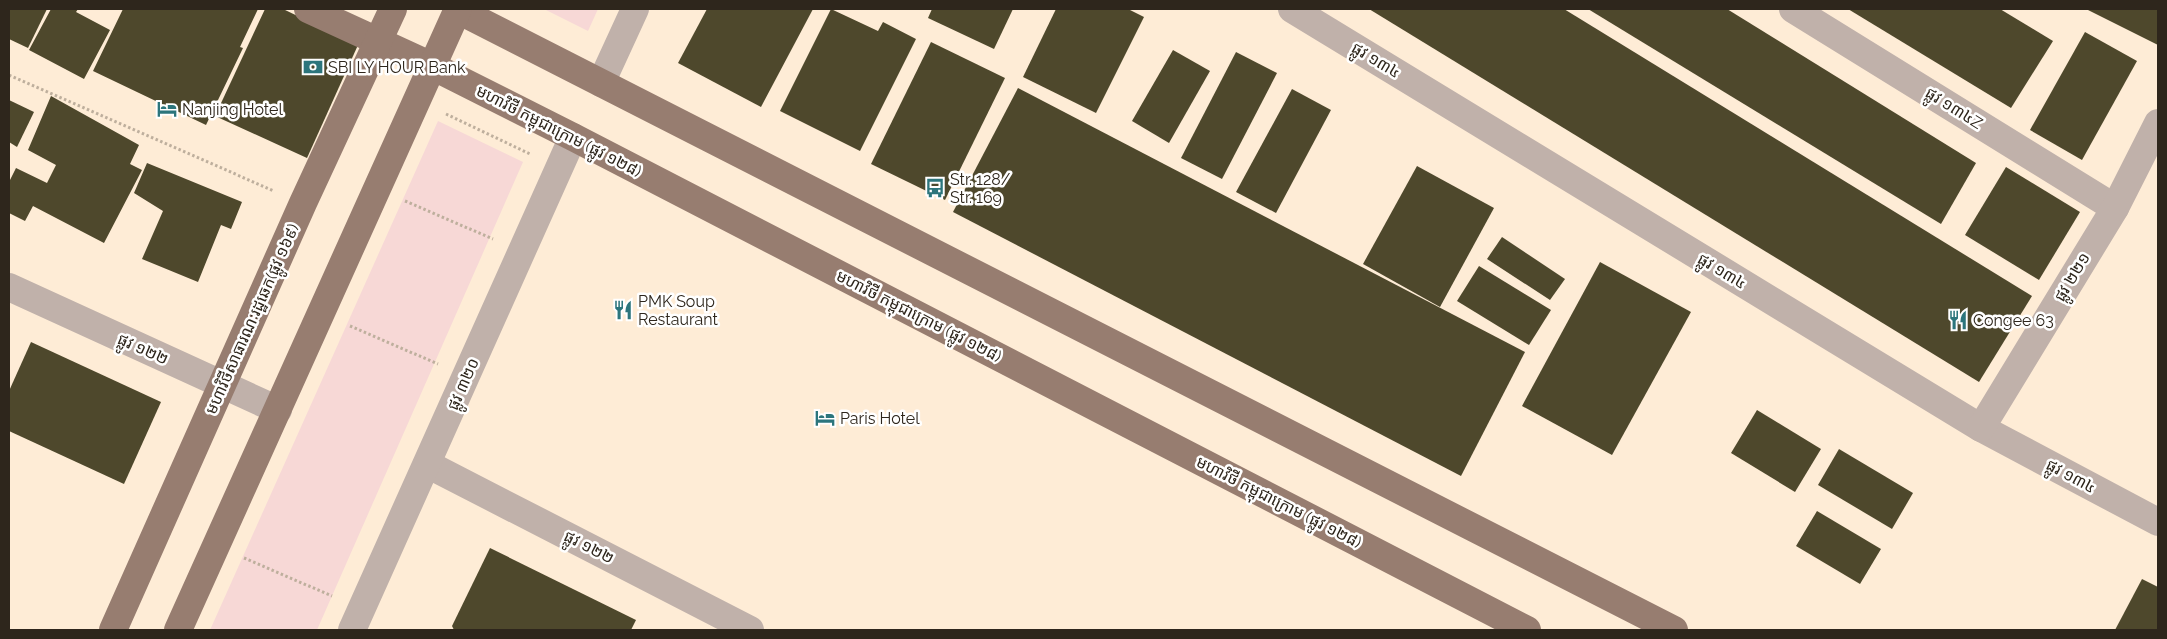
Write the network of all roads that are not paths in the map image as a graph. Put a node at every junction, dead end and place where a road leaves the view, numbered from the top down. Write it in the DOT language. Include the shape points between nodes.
graph roads {
  1 [pos="308,9"];
  2 [pos="392,9"];
  3 [pos="457,9"];
  4 [pos="635,9"];
  5 [pos="1292,9"];
  6 [pos="1793,9"];
  7 [pos="378,41"];
  8 [pos="432,66"];
  9 [pos="601,83"];
  10 [pos="2156,134"];
  11 [pos="573,137"];
  12 [pos="2114,208"];
  13 [pos="9,287"];
  14 [pos="223,385"];
  15 [pos="278,410"];
  16 [pos="1981,428"];
  17 [pos="427,464"];
  18 [pos="2158,522"];
  19 [pos="113,630"];
  20 [pos="178,630"];
  21 [pos="352,630"];
  22 [pos="750,630"];
  23 [pos="1527,630"];
  24 [pos="1674,630"];
  1 -- 7 [label="main road, មហាវិថី កម្ពុជាក្រោម (ផ្លូវ ១២៨)"];
  2 -- 7 [label="main road, មហាវិថីសាធារណៈរដ្ឋឆេក(ផ្លូវ ១៦៩)"];
  3 -- 8 [label="main road"];
  3 -- 9 [label="main road"];
  4 -- 9 [label="street"];
  5 -- 16 [label="street, ផ្លូវ ១៣៤"];
  6 -- 12 [label="street, ផ្លូវ ១៣៤Z"];
  7 -- 8 [label="main road, មហាវិថី កម្ពុជាក្រោម (ផ្លូវ ១២៨)"];
  7 -- 14 [label="main road, មហាវិថីសាធារណៈរដ្ឋឆេក(ផ្លូវ ១៦៩)" via="302,203"];
  8 -- 11 [label="main road, មហាវិថី កម្ពុជាក្រោម (ផ្លូវ ១២៨)"];
  8 -- 15 [label="main road"];
  9 -- 24 [label="main road"];
  10 -- 12 [label="street, ផ្លូវ ២២១"];
  11 -- 17 [label="street, ផ្លូវ ៣២០"];
  11 -- 23 [label="main road, មហាវិថី កម្ពុជាក្រោម (ផ្លូវ ១២៨)"];
  12 -- 16 [label="street, ផ្លូវ ២២១"];
  13 -- 14 [label="street, ផ្លូវ ១២២"];
  14 -- 15 [label="street, ផ្លូវ ១២២"];
  14 -- 19 [label="main road, មហាវិថីសាធារណៈរដ្ឋឆេក(ផ្លូវ ១៦៩)"];
  15 -- 20 [label="main road"];
  16 -- 18 [label="street, ផ្លូវ ១៣៤"];
  17 -- 21 [label="street, ផ្លូវ ៣២០"];
  17 -- 22 [label="street, ផ្លូវ ១២២"];
}
